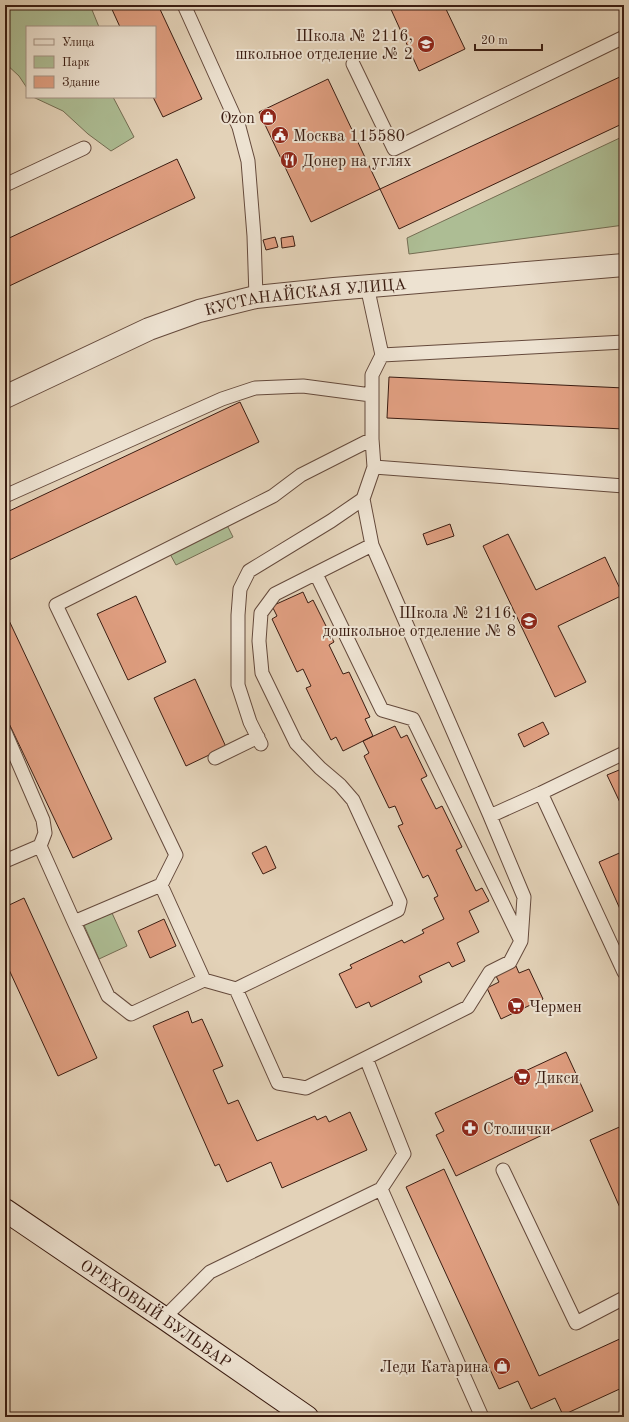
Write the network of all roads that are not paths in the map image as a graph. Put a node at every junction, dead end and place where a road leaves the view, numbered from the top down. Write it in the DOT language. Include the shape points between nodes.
graph roads {
  1 [pos="184,5"];
  2 [pos="624,38"];
  3 [pos="353,64"];
  4 [pos="84,148"];
  5 [pos="5,185"];
  6 [pos="624,265"];
  7 [pos="367,286"];
  8 [pos="256,297"];
  9 [pos="624,342"];
  10 [pos="382,355"];
  11 [pos="371,395"];
  12 [pos="5,397"];
  13 [pos="372,438"];
  14 [pos="374,467"];
  15 [pos="624,486"];
  16 [pos="5,496"];
  17 [pos="363,499"];
  18 [pos="372,545"];
  19 [pos="316,574"];
  20 [pos="5,732"];
  21 [pos="624,753"];
  22 [pos="215,758"];
  23 [pos="541,793"];
  24 [pos="490,816"];
  25 [pos="40,846"];
  26 [pos="5,861"];
  27 [pos="161,885"];
  28 [pos="74,922"];
  29 [pos="521,942"];
  30 [pos="624,972"];
  31 [pos="204,980"];
  32 [pos="236,989"];
  33 [pos="366,1058"];
  34 [pos="503,1170"];
  35 [pos="381,1189"];
  36 [pos="5,1210"];
  37 [pos="624,1298"];
  38 [pos="164,1318"];
  39 [pos="307,1417"];
  40 [pos="482,1417"];
  1 -- 8 [label="lane" via="239,127 248,161"];
  2 -- 3 [label="lane" via="394,149"];
  4 -- 5 [label="lane"];
  6 -- 7 [label="street, КУСТАНАЙСКАЯ УЛИЦА"];
  7 -- 8 [label="street, КУСТАНАЙСКАЯ УЛИЦА"];
  7 -- 10 [label="lane"];
  8 -- 12 [label="street, КУСТАНАЙСКАЯ УЛИЦА" via="199,311 149,329"];
  9 -- 10 [label="lane"];
  10 -- 11 [label="lane" via="372,375"];
  11 -- 13 [label="lane"];
  11 -- 16 [label="lane" via="303,386 255,388 222,399"];
  13 -- 14 [label="lane"];
  13 -- 27 [label="lane" via="301,475 273,496 56,605 176,855"];
  14 -- 15 [label="lane"];
  14 -- 17 [label="lane"];
  17 -- 18 [label="lane"];
  17 -- 22 [label="lane" via="249,571 240,589 238,684 250,722 259,740"];
  18 -- 19 [label="lane"];
  18 -- 24 [label="lane"];
  19 -- 29 [label="lane" via="382,710 413,719"];
  19 -- 32 [label="lane" via="275,594 261,613 259,641 262,674 296,743 353,800 400,902 398,910"];
  20 -- 25 [label="lane" via="44,820 45,833"];
  21 -- 23 [label="lane"];
  23 -- 24 [label="lane"];
  23 -- 30 [label="lane"];
  24 -- 29 [label="lane" via="524,897"];
  25 -- 26 [label="lane"];
  25 -- 28 [label="lane"];
  27 -- 28 [label="lane"];
  27 -- 31 [label="lane"];
  28 -- 31 [label="lane" via="108,996 131,1014"];
  29 -- 33 [label="lane" via="510,962 490,972 468,1007"];
  31 -- 32 [label="lane"];
  32 -- 33 [label="lane" via="278,1084 306,1088"];
  33 -- 35 [label="lane" via="404,1154"];
  34 -- 37 [label="lane" via="576,1323"];
  35 -- 38 [label="lane" via="210,1272"];
  35 -- 40 [label="lane"];
  36 -- 38 [label="street, ОРЕХОВЫЙ БУЛЬВАР"];
  38 -- 39 [label="street, ОРЕХОВЫЙ БУЛЬВАР"];
}
